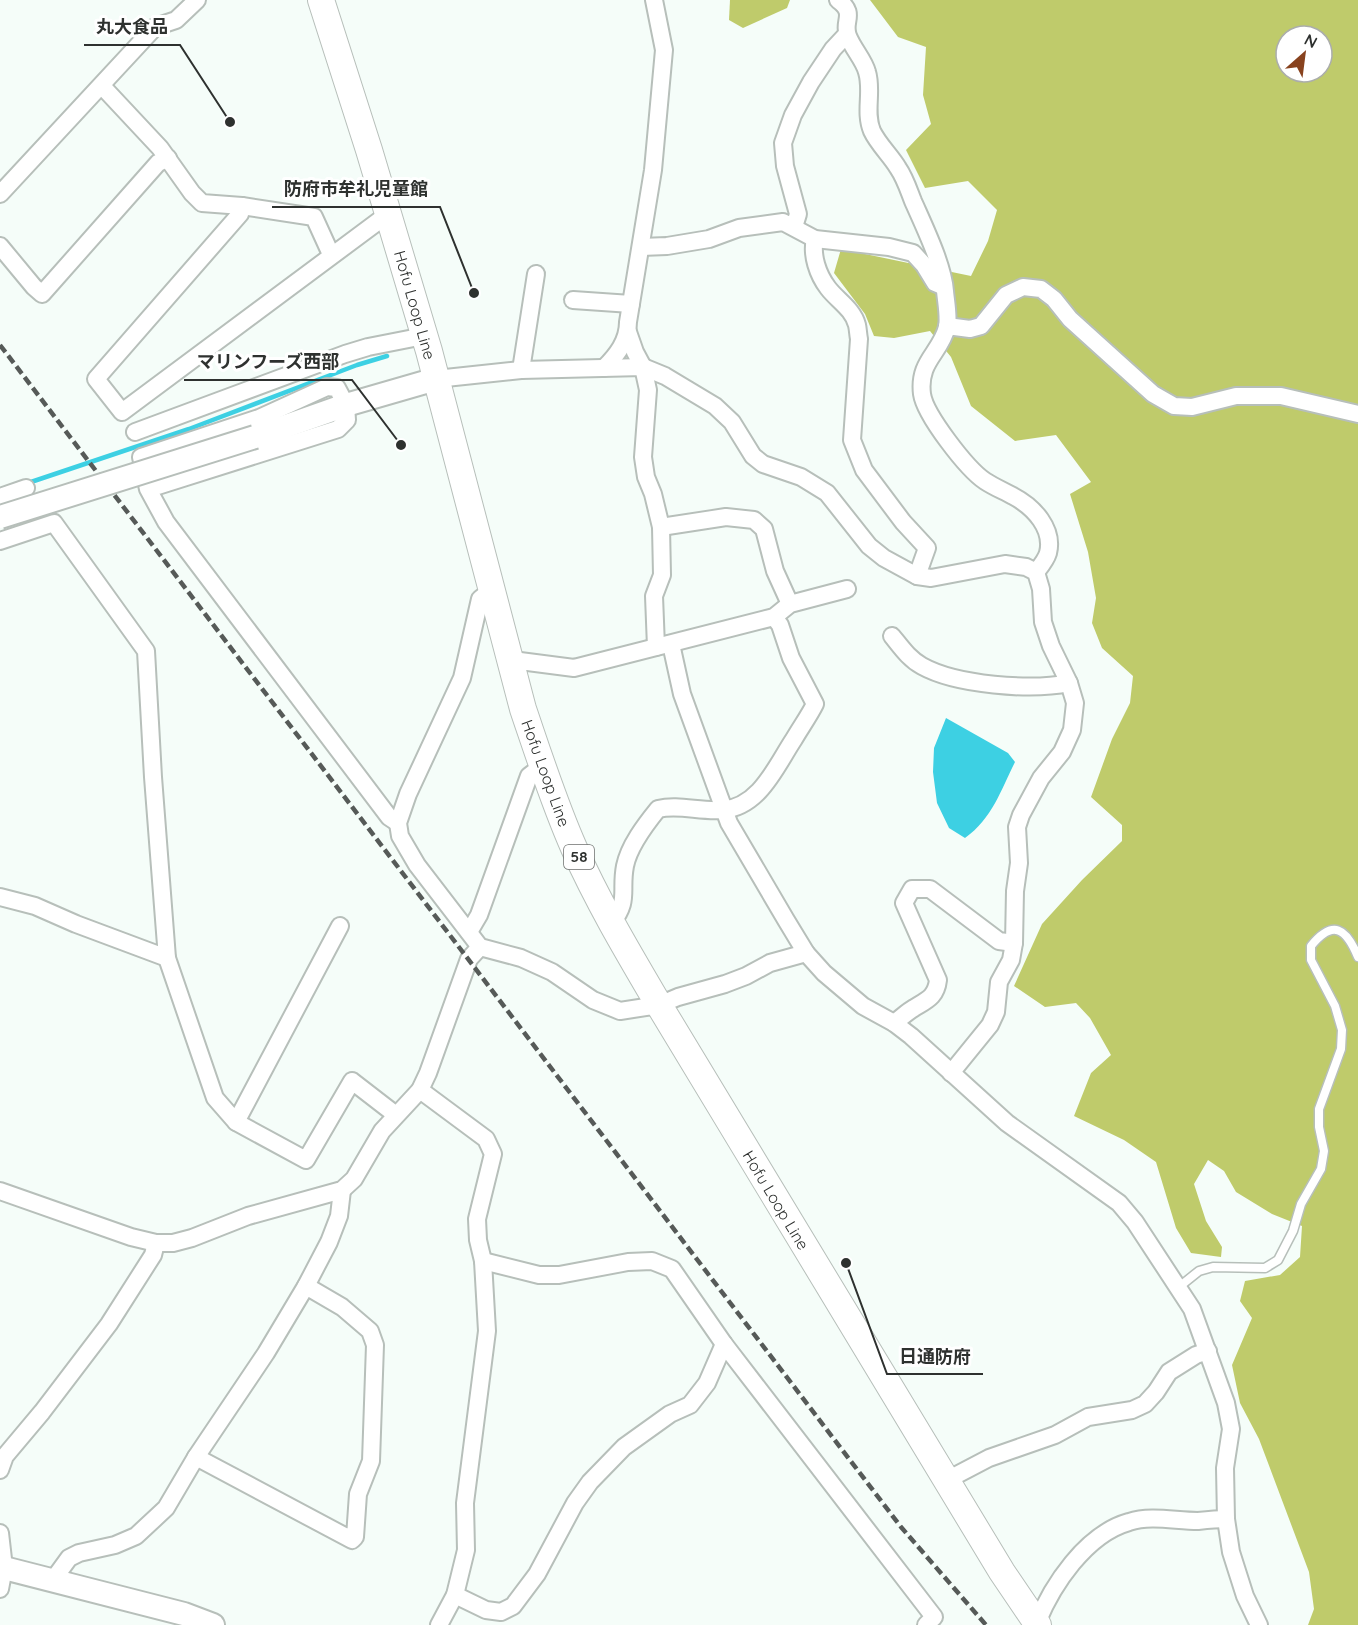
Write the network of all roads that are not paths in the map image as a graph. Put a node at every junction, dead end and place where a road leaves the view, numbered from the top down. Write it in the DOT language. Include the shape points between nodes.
graph roads {
  1 [pos="321,0"];
  2 [pos="654,0"];
  3 [pos="838,0"];
  4 [pos="194,1"];
  5 [pos="847,34"];
  6 [pos="102,86"];
  7 [pos="168,158"];
  8 [pos="0,194"];
  9 [pos="243,206"];
  10 [pos="389,218"];
  11 [pos="794,227"];
  12 [pos="815,239"];
  13 [pos="0,246"];
  14 [pos="641,247"];
  15 [pos="333,254"];
  16 [pos="536,274"];
  17 [pos="945,288"];
  18 [pos="573,300"];
  19 [pos="631,304"];
  20 [pos="947,326"];
  21 [pos="628,332"];
  22 [pos="424,336"];
  23 [pos="643,366"];
  24 [pos="604,368"];
  25 [pos="521,370"];
  26 [pos="436,379"];
  27 [pos="346,405"];
  28 [pos="122,412"];
  29 [pos="1358,414"];
  30 [pos="138,445"];
  31 [pos="26,488"];
  32 [pos="148,489"];
  33 [pos="0,497"];
  34 [pos="0,517"];
  35 [pos="661,527"];
  36 [pos="0,541"];
  37 [pos="1036,572"];
  38 [pos="917,576"];
  39 [pos="847,589"];
  40 [pos="490,591"];
  41 [pos="790,604"];
  42 [pos="774,617"];
  43 [pos="892,636"];
  44 [pos="664,646"];
  45 [pos="511,664"];
  46 [pos="1069,683"];
  47 [pos="542,766"];
  48 [pos="724,810"];
  49 [pos="398,823"];
  50 [pos="0,897"];
  51 [pos="611,924"];
  52 [pos="340,926"];
  53 [pos="469,932"];
  54 [pos="1014,943"];
  55 [pos="480,947"];
  56 [pos="806,953"];
  57 [pos="1358,957"];
  58 [pos="167,958"];
  59 [pos="659,1005"];
  60 [pos="894,1023"];
  61 [pos="951,1073"];
  62 [pos="420,1090"];
  63 [pos="396,1115"];
  64 [pos="236,1122"];
  65 [pos="342,1190"];
  66 [pos="0,1191"];
  67 [pos="156,1243"];
  68 [pos="483,1261"];
  69 [pos="306,1286"];
  70 [pos="1179,1287"];
  71 [pos="724,1344"];
  72 [pos="1208,1351"];
  73 [pos="196,1457"];
  74 [pos="0,1470"];
  75 [pos="947,1480"];
  76 [pos="1226,1519"];
  77 [pos="0,1533"];
  78 [pos="1,1575"];
  79 [pos="52,1580"];
  80 [pos="455,1595"];
  81 [pos="213,1625"];
  82 [pos="439,1625"];
  83 [pos="926,1625"];
  84 [pos="1037,1625"];
  85 [pos="1259,1625"];
  1 -- 10 [label="main road, Hofu Loop Line / 58"];
  2 -- 14 [label="street" via="664,50"];
  3 -- 5 [label="street" via="849,13"];
  4 -- 6 [label="street" via="176,20 155,27"];
  5 -- 11 [label="street" via="811,82 792,115 783,143 798,214"];
  5 -- 17 [label="street" via="867,72 872,131 900,170 930,240"];
  6 -- 7 [label="street"];
  6 -- 8 [label="street"];
  7 -- 9 [label="street" via="202,203"];
  7 -- 13 [label="street" via="158,163 42,294"];
  9 -- 15 [label="street" via="314,217"];
  9 -- 28 [label="street" via="96,379"];
  10 -- 15 [label="street" via="380,220"];
  10 -- 22 [label="main road, Hofu Loop Line / 58"];
  11 -- 12 [label="street"];
  11 -- 14 [label="street" via="783,222 738,228 709,239"];
  12 -- 17 [label="street" via="913,253 935,284"];
  12 -- 38 [label="street" via="818,269 827,287 857,323 852,440 864,470 927,548"];
  14 -- 19 [label="street"];
  15 -- 28 [label="street"];
  16 -- 25 [label="street"];
  17 -- 20 [label="street"];
  18 -- 19 [label="street"];
  19 -- 21 [label="street"];
  20 -- 29 [label="street" via="981,326 1006,295 1023,287 1041,289 1153,394 1174,406 1192,407 1236,396 1281,396"];
  20 -- 37 [label="street" via="926,364 921,382 923,398 958,455 975,473 1022,501 1043,522 1050,536 1048,555"];
  21 -- 23 [label="street"];
  21 -- 24 [label="street"];
  22 -- 26 [label="main road, Hofu Loop Line / 58"];
  22 -- 30 [label="street" via="345,354"];
  23 -- 24 [label="street"];
  23 -- 35 [label="street" via="648,390 643,457"];
  23 -- 38 [label="street" via="715,406 732,422 753,456 827,493 869,546"];
  24 -- 25 [label="street"];
  25 -- 26 [label="street"];
  26 -- 27 [label="street"];
  26 -- 40 [label="main road, Hofu Loop Line / 58"];
  27 -- 30 [label="street" via="337,388 327,387 259,418"];
  27 -- 32 [label="street" via="347,420 338,429"];
  27 -- 34 [label="street, bridge"];
  28 -- 30 [label="street"];
  30 -- 32 [label="street"];
  31 -- 33 [label="street"];
  32 -- 49 [label="street" via="166,522 389,817"];
  35 -- 41 [label="street" via="726,517 754,520 764,529"];
  35 -- 44 [label="street" via="662,575 654,596"];
  36 -- 58 [label="street" via="54,523 146,651"];
  37 -- 38 [label="street" via="1005,564 931,579"];
  37 -- 46 [label="street" via="1043,622"];
  39 -- 41 [label="street"];
  40 -- 45 [label="main road, Hofu Loop Line / 58"];
  40 -- 49 [label="street" via="480,599 462,678"];
  41 -- 42 [label="street"];
  42 -- 44 [label="street"];
  42 -- 48 [label="street" via="815,704 760,790 736,808"];
  43 -- 46 [label="street" via="922,667 961,680 1031,686"];
  44 -- 45 [label="street" via="574,668 520,661"];
  44 -- 48 [label="street"];
  45 -- 47 [label="main road, Hofu Loop Line / 58"];
  46 -- 54 [label="street" via="1075,703 1072,730 1062,752 1041,778 1017,827"];
  47 -- 51 [label="main road, Hofu Loop Line / 58" via="574,848"];
  47 -- 53 [label="street" via="529,777 479,915"];
  48 -- 51 [label="street" via="658,809 630,852 625,867 624,902"];
  48 -- 56 [label="street"];
  49 -- 53 [label="street" via="400,836 417,866"];
  50 -- 58 [label="street" via="35,906"];
  51 -- 59 [label="main road, Hofu Loop Line / 58"];
  52 -- 64 [label="street"];
  53 -- 55 [label="street"];
  54 -- 60 [label="street" via="999,941 930,889 912,889 904,903 938,980 937,988 930,1000"];
  54 -- 61 [label="street" via="1011,960 999,982 996,1012 990,1025"];
  55 -- 59 [label="street" via="521,958 552,972 593,1000 620,1011"];
  55 -- 62 [label="street" via="469,959"];
  56 -- 59 [label="street"];
  56 -- 60 [label="street" via="863,1006"];
  57 -- 70 [label="lane" via="1352,941 1333,929 1322,933 1311,946 1311,960 1335,1006 1342,1030 1341,1049 1319,1109 1324,1151 1321,1169 1301,1204 1293,1232 1278,1260 1265,1268 1213,1267 1199,1271"];
  58 -- 64 [label="street" via="215,1098"];
  59 -- 75 [label="main road, Hofu Loop Line / 58"];
  60 -- 61 [label="street"];
  61 -- 70 [label="street" via="1007,1124 1119,1203"];
  62 -- 63 [label="street"];
  62 -- 68 [label="street" via="486,1139 493,1154 477,1219"];
  63 -- 64 [label="street" via="352,1081 306,1160"];
  63 -- 65 [label="street" via="354,1179"];
  65 -- 67 [label="street" via="248,1216 192,1238"];
  65 -- 69 [label="street" via="339,1216"];
  66 -- 67 [label="street"];
  67 -- 74 [label="street" via="153,1255 109,1324 5,1456"];
  68 -- 71 [label="street" via="539,1275 559,1275 652,1261 672,1269"];
  68 -- 80 [label="street" via="487,1331 465,1503 466,1550"];
  69 -- 73 [label="street"];
  69 -- 73 [label="street" via="342,1307 370,1331 375,1345 370,1461 358,1494 355,1537 352,1540"];
  70 -- 72 [label="street"];
  71 -- 80 [label="street" via="707,1383 690,1406 670,1414 624,1447 590,1482 537,1574 513,1606 501,1612 486,1611"];
  71 -- 83 [label="street" via="934,1617"];
  72 -- 75 [label="street" via="1169,1372 1145,1404 1088,1417"];
  72 -- 76 [label="street" via="1231,1429 1225,1468"];
  73 -- 79 [label="street" via="166,1508 136,1536 74,1555"];
  75 -- 84 [label="main road, Hofu Loop Line / 58"];
  76 -- 84 [label="street" via="1155,1518 1129,1522 1103,1535 1083,1550 1070,1567"];
  76 -- 85 [label="street" via="1231,1552"];
  77 -- 78 [label="street"];
  78 -- 79 [label="street"];
  79 -- 81 [label="street"];
  80 -- 82 [label="street"];
}
